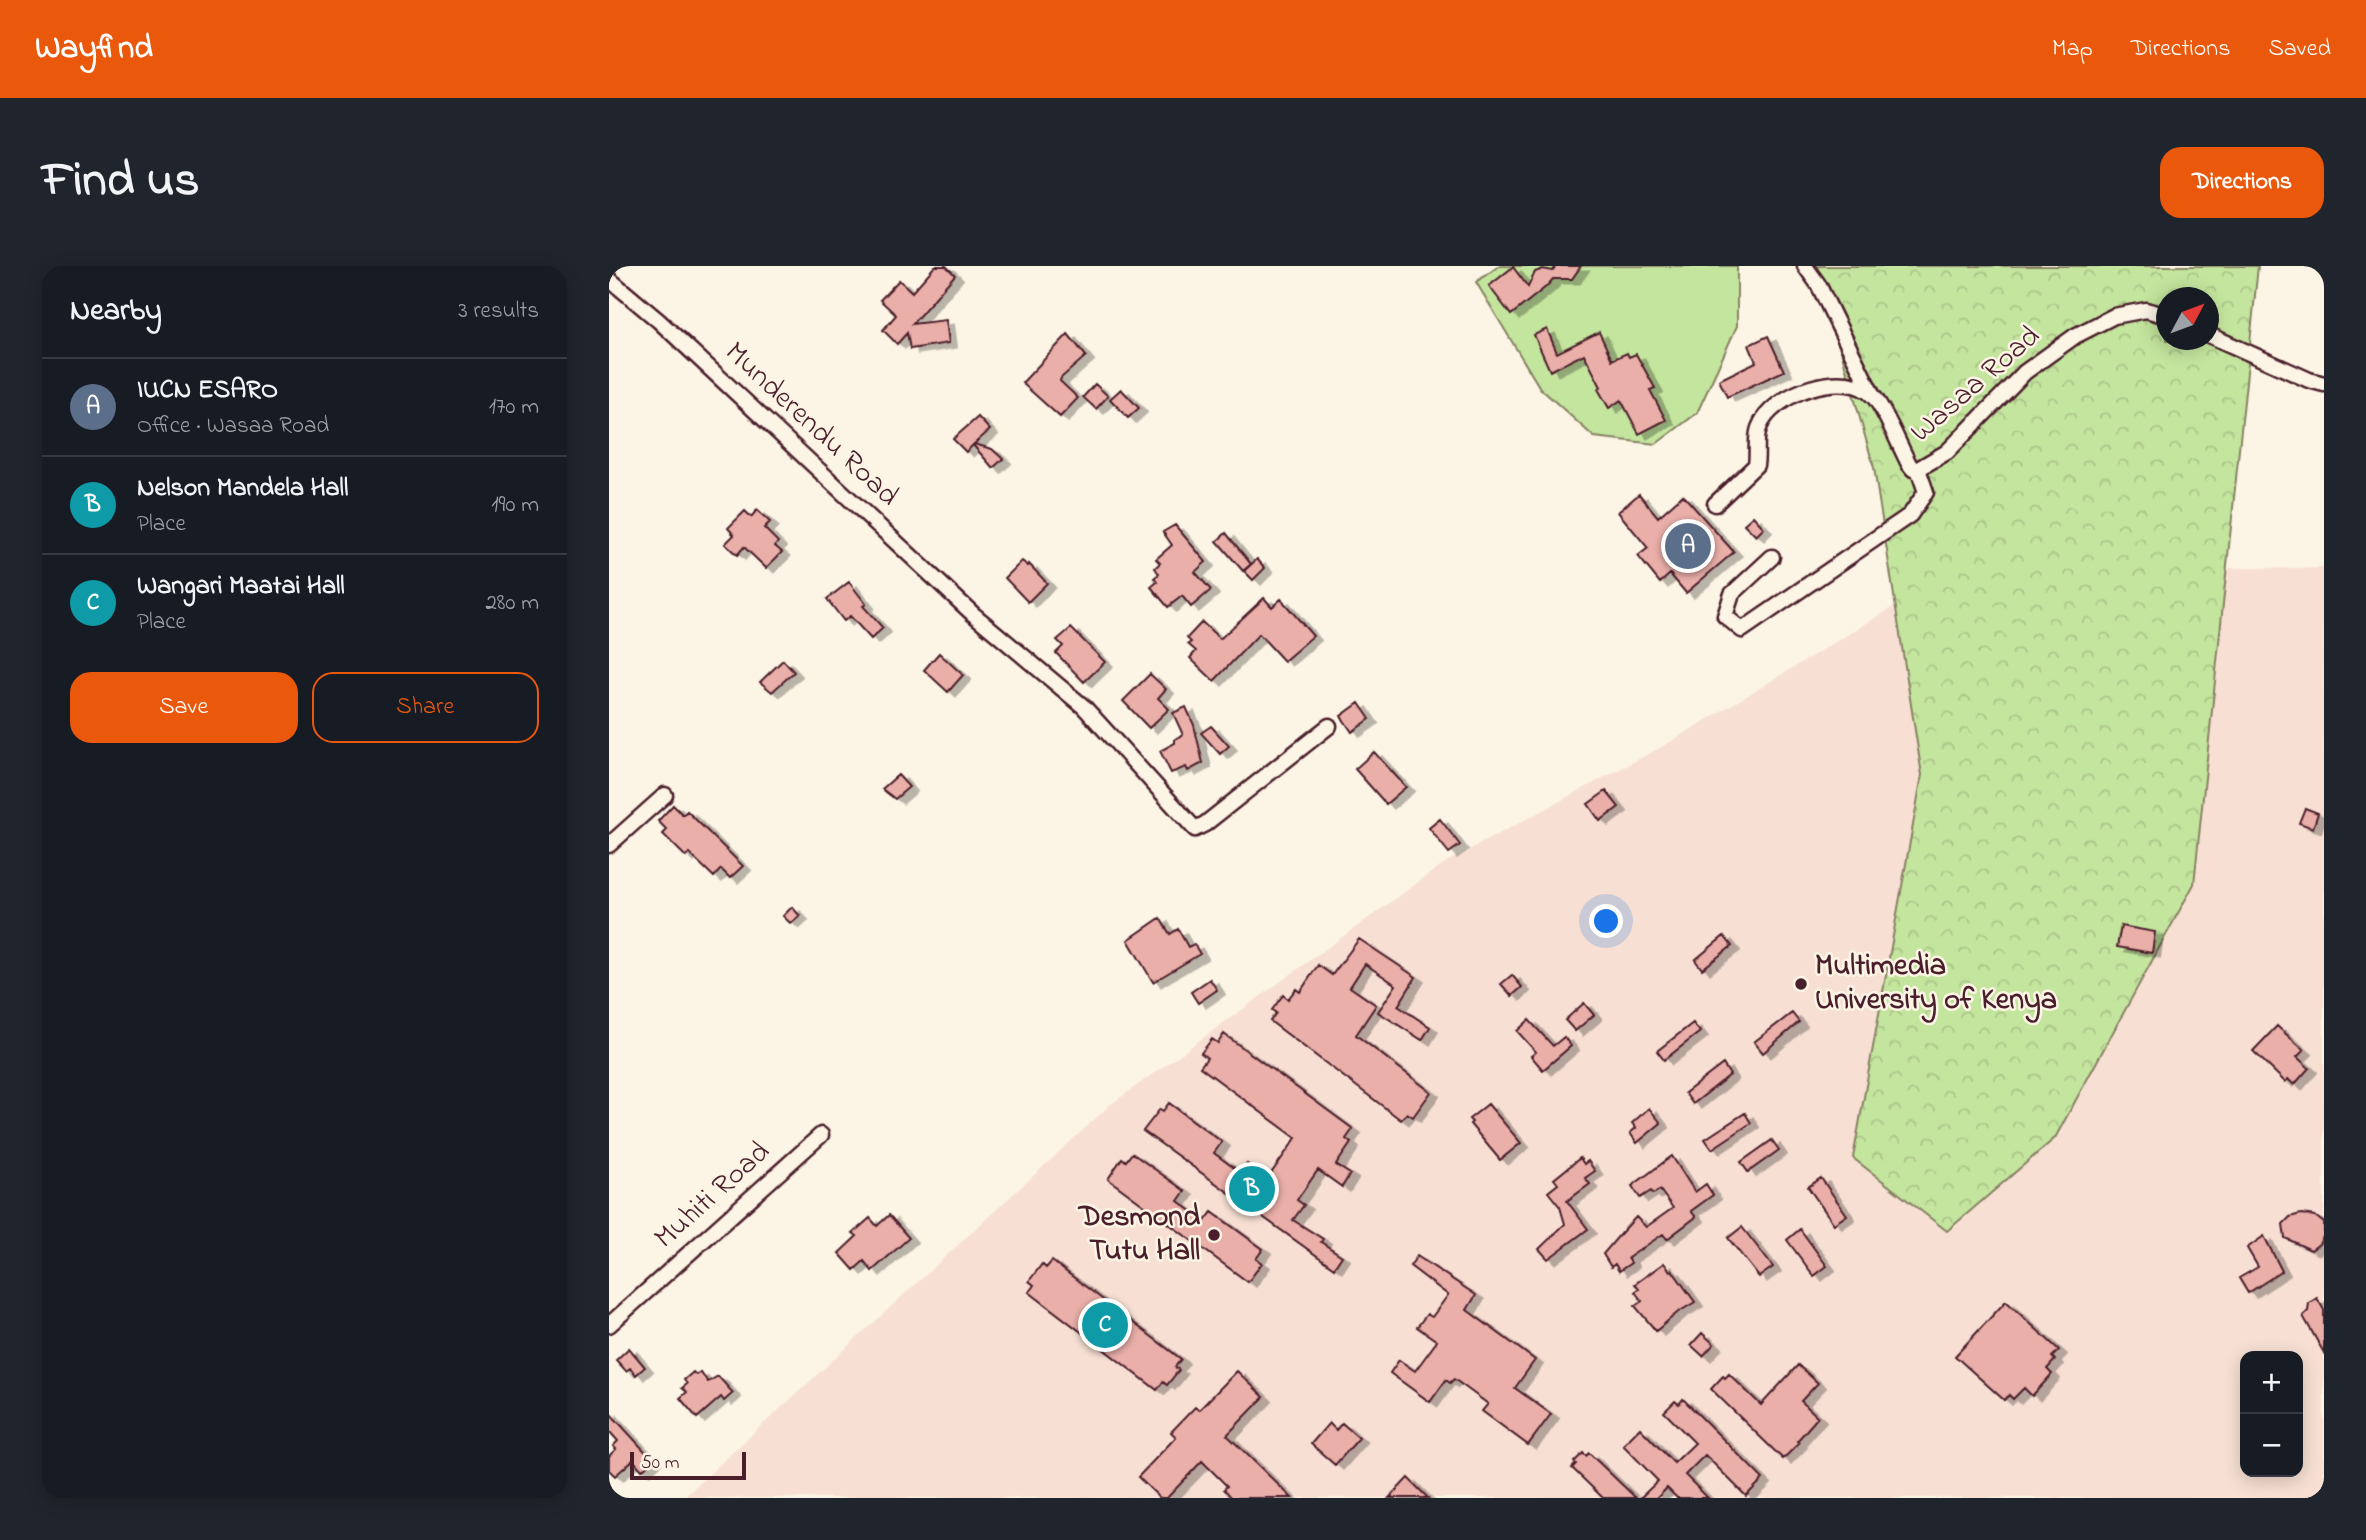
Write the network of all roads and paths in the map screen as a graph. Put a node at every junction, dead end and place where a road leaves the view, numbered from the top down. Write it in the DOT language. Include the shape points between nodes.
graph roads {
  1 [pos="1805,266"];
  2 [pos="609,279"];
  3 [pos="2156,313"];
  4 [pos="2219,340"];
  5 [pos="2324,384"];
  6 [pos="1873,396"];
  7 [pos="1918,469"];
  8 [pos="1715,504"];
  9 [pos="1772,557"];
  10 [pos="1329,726"];
  11 [pos="665,795"];
  12 [pos="609,845"];
  13 [pos="821,1135"];
  14 [pos="609,1325"];
  1 -- 6 [label="street"];
  2 -- 10 [label="street, Munderendu Road" via="973,614 1084,707 1195,828"];
  3 -- 7 [label="street, Wasaa Road" via="2146,310 2114,316 2075,336 2025,372 1947,452"];
  4 -- 5 [label="street"];
  6 -- 7 [label="street, Wasaa Road" via="1909,464"];
  6 -- 8 [label="street, Wasaa Road" via="1837,383 1799,392 1779,403 1758,429 1756,465"];
  7 -- 9 [label="street" via="1926,492 1910,515 1742,630 1725,616 1732,594"];
  11 -- 12 [label="street"];
  13 -- 14 [label="street, Muhiti Road"];
}
